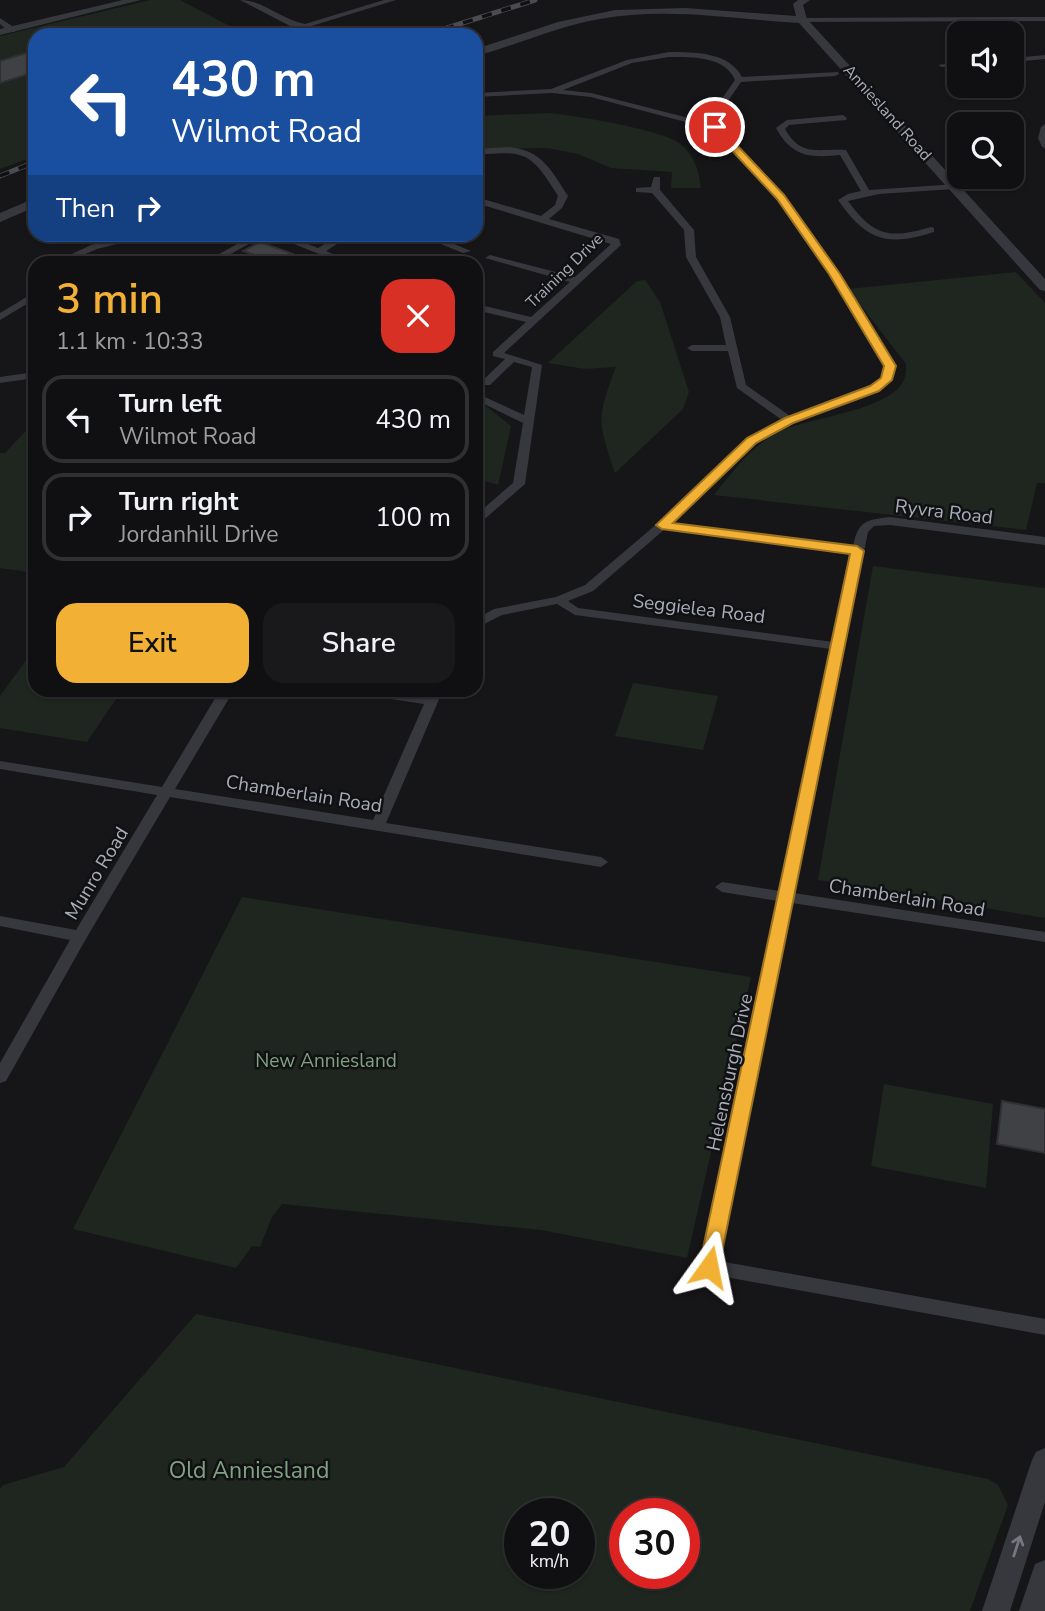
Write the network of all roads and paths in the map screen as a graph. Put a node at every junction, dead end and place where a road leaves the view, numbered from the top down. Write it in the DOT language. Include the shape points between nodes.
graph roads {
  1 [pos="244,0"];
  2 [pos="389,0"];
  3 [pos="806,0"];
  4 [pos="127,1"];
  5 [pos="1045,19"];
  6 [pos="0,20"];
  7 [pos="802,20"];
  8 [pos="816,20"];
  9 [pos="297,28"];
  10 [pos="311,28"];
  11 [pos="6,31"];
  12 [pos="483,51"];
  13 [pos="1045,57"];
  14 [pos="1024,59"];
  15 [pos="942,65"];
  16 [pos="947,65"];
  17 [pos="835,74"];
  18 [pos="739,80"];
  19 [pos="552,92"];
  20 [pos="483,95"];
  21 [pos="844,118"];
  22 [pos="715,127"];
  23 [pos="1045,127"];
  24 [pos="1045,145"];
  25 [pos="927,148"];
  26 [pos="483,151"];
  27 [pos="947,168"];
  28 [pos="947,181"];
  29 [pos="966,189"];
  30 [pos="968,189"];
  31 [pos="639,190"];
  32 [pos="867,193"];
  33 [pos="483,202"];
  34 [pos="28,205"];
  35 [pos="0,218"];
  36 [pos="541,221"];
  37 [pos="931,230"];
  38 [pos="116,242"];
  39 [pos="248,242"];
  40 [pos="293,242"];
  41 [pos="335,242"];
  42 [pos="442,242"];
  43 [pos="466,251"];
  44 [pos="317,252"];
  45 [pos="74,256"];
  46 [pos="221,256"];
  47 [pos="329,256"];
  48 [pos="490,258"];
  49 [pos="1045,269"];
  50 [pos="576,280"];
  51 [pos="1045,287"];
  52 [pos="28,299"];
  53 [pos="483,309"];
  54 [pos="0,317"];
  55 [pos="534,321"];
  56 [pos="692,348"];
  57 [pos="730,348"];
  58 [pos="512,358"];
  59 [pos="28,376"];
  60 [pos="0,380"];
  61 [pos="486,383"];
  62 [pos="483,399"];
  63 [pos="789,420"];
  64 [pos="527,421"];
  65 [pos="483,514"];
  66 [pos="662,525"];
  67 [pos="1045,541"];
  68 [pos="857,551"];
  69 [pos="559,600"];
  70 [pos="483,618"];
  71 [pos="837,646"];
  72 [pos="223,697"];
  73 [pos="433,697"];
  74 [pos="0,765"];
  75 [pos="167,791"];
  76 [pos="378,824"];
  77 [pos="601,862"];
  78 [pos="722,887"];
  79 [pos="786,898"];
  80 [pos="0,921"];
  81 [pos="80,936"];
  82 [pos="1045,937"];
  83 [pos="0,1077"];
  84 [pos="1045,1327"];
  85 [pos="1045,1460"];
  86 [pos="1045,1573"];
  87 [pos="996,1611"];
  88 [pos="1033,1611"];
  1 -- 9 [label="street"];
  2 -- 10 [label="street"];
  3 -- 7 [label="street, Anniesland Road" via="798,4"];
  3 -- 8 [label="street, Anniesland Road"];
  4 -- 11 [label="street"];
  5 -- 8 [label="street"];
  6 -- 11 [label="street"];
  7 -- 8 [label="street"];
  7 -- 12 [label="street" via="679,10 614,13"];
  7 -- 25 [label="street, Anniesland Road"];
  8 -- 25 [label="street, Anniesland Road"];
  13 -- 14 [label="street"];
  15 -- 16 [label="street"];
  17 -- 18 [label="street"];
  18 -- 19 [label="street" via="727,63 672,52 648,55"];
  18 -- 22 [label="street" via="720,107"];
  19 -- 20 [label="street"];
  19 -- 22 [label="street" via="591,95"];
  21 -- 32 [label="street" via="788,123 780,128 793,148 811,155 843,152"];
  22 -- 63 [label="street" via="780,197 890,366 886,380 875,389"];
  23 -- 24 [label="street"];
  25 -- 27 [label="street, Anniesland Road"];
  26 -- 36 [label="street" via="517,148 533,153 562,196 559,206"];
  28 -- 32 [label="street"];
  29 -- 51 [label="street, Anniesland Road"];
  30 -- 49 [label="street, Anniesland Road"];
  31 -- 57 [label="street" via="656,185 689,230 691,257 725,317"];
  32 -- 37 [label="street" via="843,200 867,231 910,238"];
  33 -- 36 [label="street, Training Drive"];
  34 -- 35 [label="street"];
  36 -- 50 [label="street, Training Drive" via="616,241"];
  38 -- 45 [label="street"];
  39 -- 46 [label="street"];
  40 -- 44 [label="street"];
  41 -- 44 [label="street"];
  42 -- 43 [label="street"];
  44 -- 47 [label="street"];
  48 -- 50 [label="street"];
  50 -- 55 [label="street, Training Drive"];
  52 -- 54 [label="street"];
  53 -- 55 [label="street"];
  55 -- 58 [label="street, Training Drive" via="497,354"];
  56 -- 57 [label="street"];
  57 -- 63 [label="street" via="741,386"];
  58 -- 61 [label="street"];
  58 -- 64 [label="street" via="537,365"];
  59 -- 60 [label="street"];
  62 -- 64 [label="street"];
  63 -- 66 [label="street" via="751,441"];
  64 -- 65 [label="street" via="519,484"];
  66 -- 68 [label="street"];
  66 -- 69 [label="street" via="589,588"];
  67 -- 68 [label="street, Ryvra Road" via="890,521 871,523 862,531"];
  68 -- 71 [label="street, Helensburgh Drive"];
  69 -- 70 [label="street"];
  69 -- 71 [label="street, Seggielea Road" via="575,611"];
  71 -- 79 [label="street, Helensburgh Drive"];
  72 -- 75 [label="street, Munro Road"];
  73 -- 76 [label="street"];
  74 -- 75 [label="street, Chamberlain Road"];
  75 -- 76 [label="street, Chamberlain Road"];
  75 -- 81 [label="street, Munro Road"];
  76 -- 77 [label="street, Chamberlain Road"];
  78 -- 79 [label="street, Chamberlain Road"];
  79 -- 82 [label="street, Chamberlain Road"];
  79 -- 84 [label="street, Helensburgh Drive" via="709,1267"];
  80 -- 81 [label="street"];
  81 -- 83 [label="street, Munro Road"];
  87 -- 85 [label="street, one-way"];
  86 -- 88 [label="street"];
}
